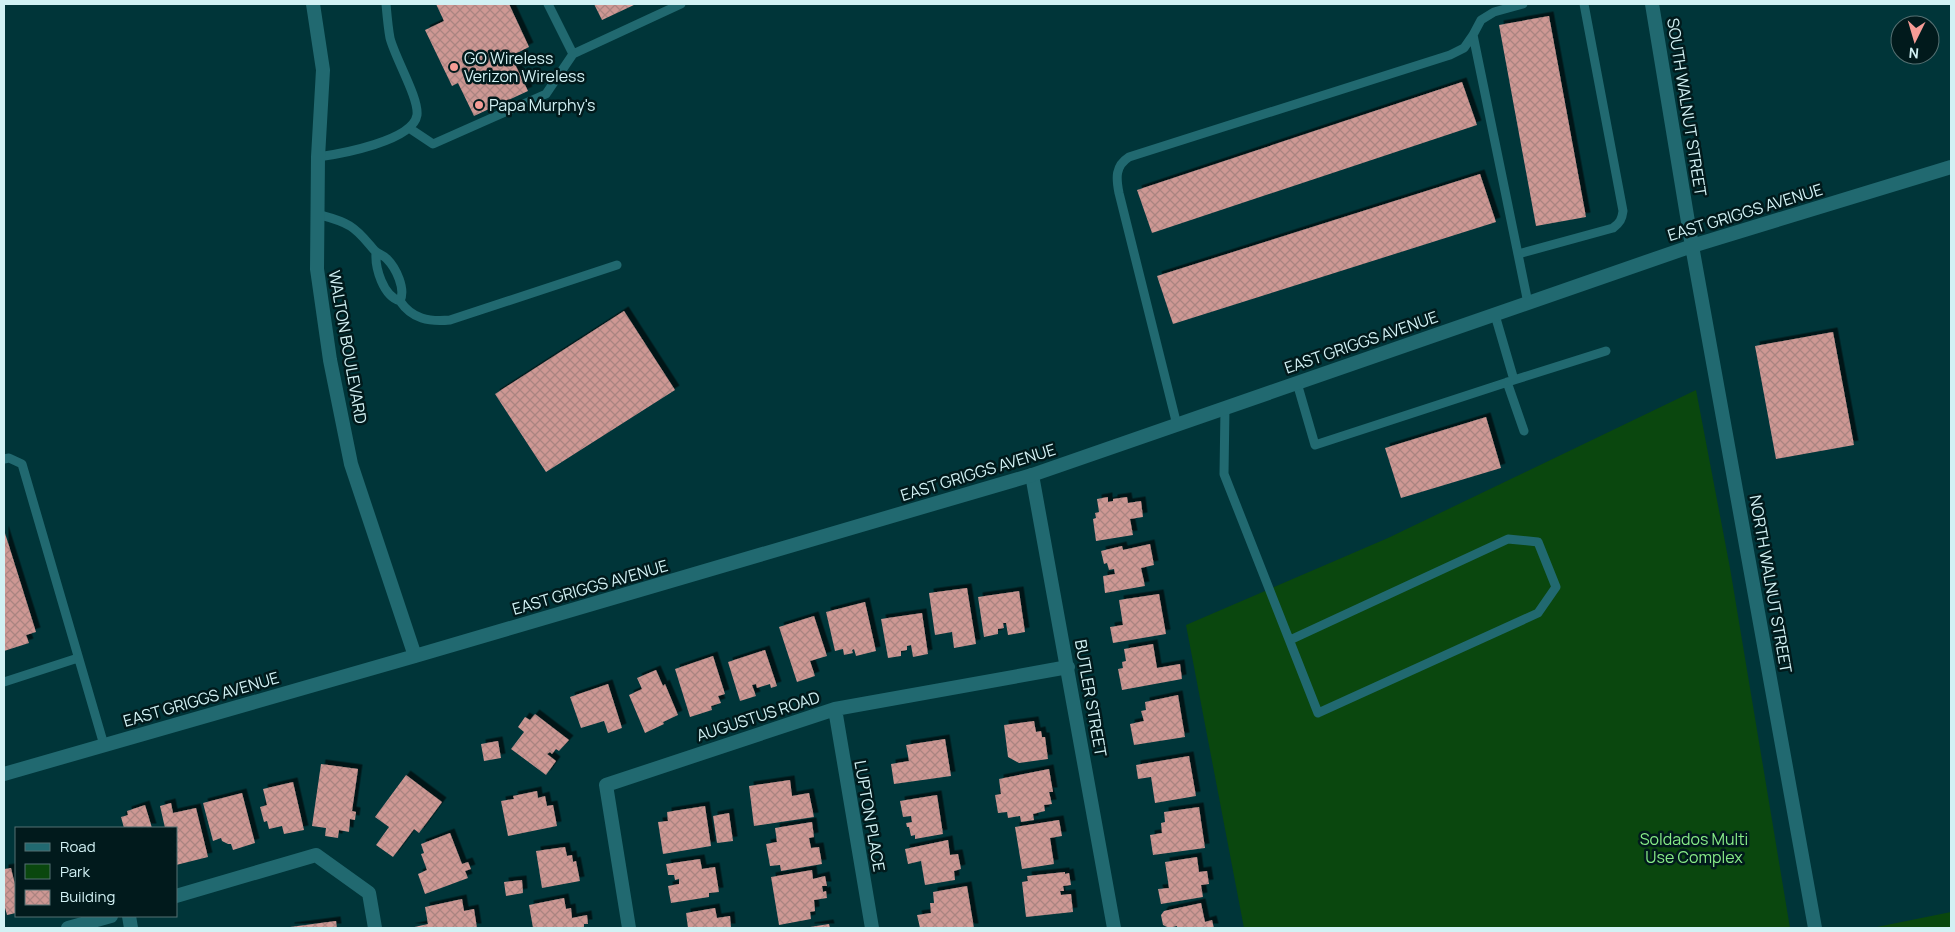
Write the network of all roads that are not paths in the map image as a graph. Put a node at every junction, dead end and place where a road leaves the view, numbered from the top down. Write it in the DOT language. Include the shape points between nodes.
graph roads {
  1 [pos="313,4"];
  2 [pos="386,4"];
  3 [pos="548,4"];
  4 [pos="681,4"];
  5 [pos="1524,4"];
  6 [pos="1584,4"];
  7 [pos="1652,4"];
  8 [pos="1474,35"];
  9 [pos="573,54"];
  10 [pos="409,128"];
  11 [pos="318,157"];
  12 [pos="1951,167"];
  13 [pos="317,214"];
  14 [pos="1692,246"];
  15 [pos="376,253"];
  16 [pos="1518,254"];
  17 [pos="617,265"];
  18 [pos="400,301"];
  19 [pos="1528,303"];
  20 [pos="1495,315"];
  21 [pos="1606,351"];
  22 [pos="1510,381"];
  23 [pos="1297,383"];
  24 [pos="1224,408"];
  25 [pos="1177,425"];
  26 [pos="1524,431"];
  27 [pos="4,459"];
  28 [pos="1032,475"];
  29 [pos="1290,640"];
  30 [pos="415,656"];
  31 [pos="78,658"];
  32 [pos="1068,667"];
  33 [pos="4,682"];
  34 [pos="835,710"];
  35 [pos="104,745"];
  36 [pos="4,774"];
  37 [pos="178,895"];
  38 [pos="107,917"];
  39 [pos="68,928"];
  40 [pos="375,928"];
  41 [pos="629,928"];
  42 [pos="872,928"];
  43 [pos="1114,928"];
  44 [pos="1815,928"];
  1 -- 11 [label="street, WALTON BOULEVARD" via="323,70"];
  2 -- 10 [label="lane" via="390,39 416,104 417,116"];
  3 -- 9 [label="lane"];
  4 -- 9 [label="lane"];
  5 -- 8 [label="lane" via="1494,12 1481,20"];
  6 -- 16 [label="lane" via="1622,218 1613,228"];
  7 -- 14 [label="street, SOUTH WALNUT STREET"];
  8 -- 16 [label="lane"];
  8 -- 25 [label="lane" via="1464,48 1450,54 1122,161 1117,179 1119,193"];
  9 -- 10 [label="lane" via="546,94 433,144"];
  10 -- 11 [label="lane" via="398,136"];
  11 -- 13 [label="street, WALTON BOULEVARD"];
  12 -- 14 [label="street, EAST GRIGGS AVENUE"];
  13 -- 15 [label="lane" via="350,226"];
  13 -- 30 [label="street, WALTON BOULEVARD" via="317,269 330,360 351,464"];
  14 -- 19 [label="street, EAST GRIGGS AVENUE"];
  14 -- 44 [label="street, NORTH WALNUT STREET"];
  15 -- 18 [label="lane" via="376,262 390,295"];
  15 -- 18 [label="lane" via="386,258 399,279"];
  16 -- 19 [label="lane"];
  17 -- 18 [label="lane" via="450,320 434,322 421,319 406,311"];
  19 -- 20 [label="street, EAST GRIGGS AVENUE"];
  20 -- 22 [label="lane"];
  20 -- 23 [label="street, EAST GRIGGS AVENUE"];
  21 -- 22 [label="lane"];
  22 -- 23 [label="lane" via="1315,445"];
  22 -- 26 [label="lane"];
  23 -- 24 [label="street, EAST GRIGGS AVENUE"];
  24 -- 25 [label="street, EAST GRIGGS AVENUE"];
  24 -- 29 [label="lane" via="1224,474"];
  25 -- 28 [label="street, EAST GRIGGS AVENUE"];
  27 -- 31 [label="lane" via="22,464"];
  28 -- 30 [label="street, EAST GRIGGS AVENUE"];
  28 -- 32 [label="street, BUTLER STREET"];
  29 -- 29 [label="lane" via="1318,713 1538,613 1556,587 1538,542 1508,539"];
  30 -- 35 [label="street, EAST GRIGGS AVENUE"];
  31 -- 33 [label="lane"];
  31 -- 35 [label="lane"];
  32 -- 34 [label="street, AUGUSTUS ROAD"];
  32 -- 43 [label="street, BUTLER STREET"];
  34 -- 41 [label="street, AUGUSTUS ROAD" via="606,785"];
  34 -- 42 [label="street, LUPTON PLACE"];
  35 -- 36 [label="street, EAST GRIGGS AVENUE"];
  37 -- 40 [label="street" via="316,855 369,893"];
  38 -- 39 [label="street"];
}
